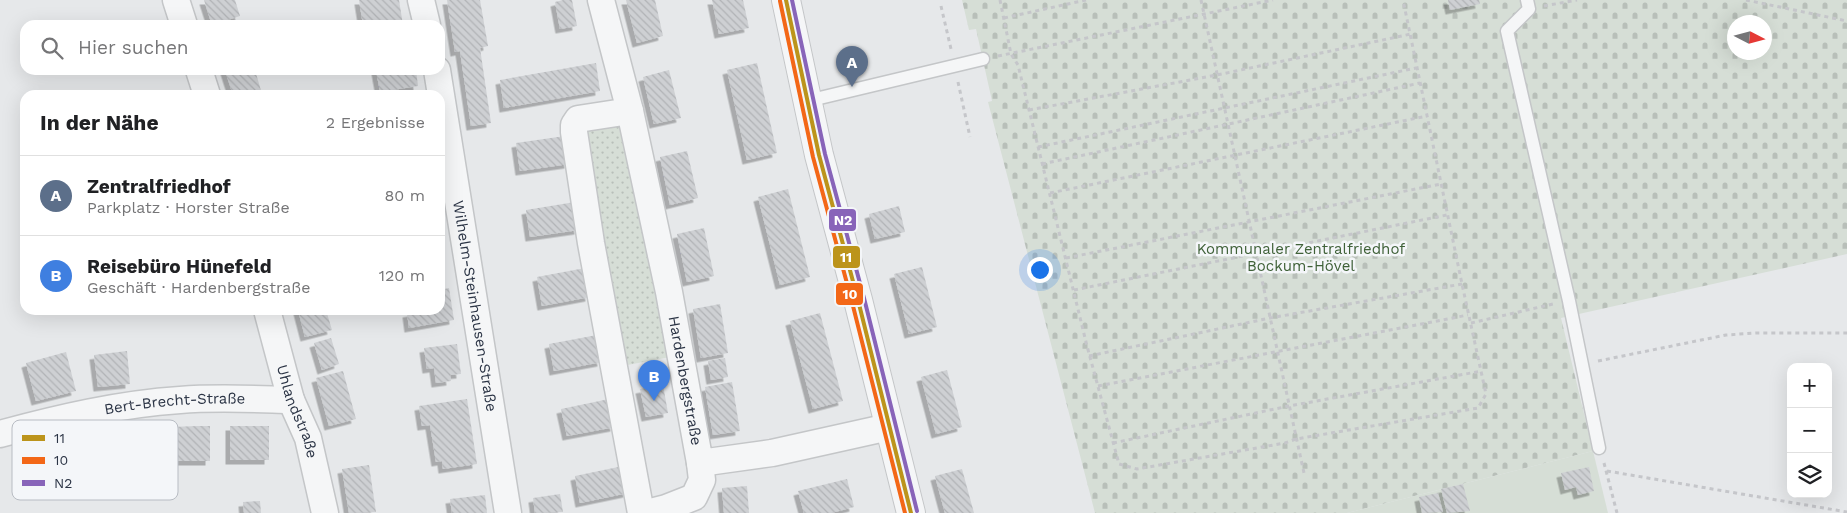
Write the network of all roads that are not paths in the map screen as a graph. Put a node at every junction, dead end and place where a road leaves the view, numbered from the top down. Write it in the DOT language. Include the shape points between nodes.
graph roads {
  1 [pos="176,0"];
  2 [pos="421,0"];
  3 [pos="601,0"];
  4 [pos="786,0"];
  5 [pos="1528,4"];
  6 [pos="182,20"];
  7 [pos="426,20"];
  8 [pos="982,59"];
  9 [pos="201,75"];
  10 [pos="438,75"];
  11 [pos="205,90"];
  12 [pos="440,90"];
  13 [pos="807,101"];
  14 [pos="630,111"];
  15 [pos="445,120"];
  16 [pos="268,315"];
  17 [pos="291,400"];
  18 [pos="52,420"];
  19 [pos="889,427"];
  20 [pos="1599,448"];
  21 [pos="700,463"];
  22 [pos="325,513"];
  23 [pos="508,513"];
  24 [pos="640,513"];
  25 [pos="646,513"];
  26 [pos="911,513"];
  1 -- 6 [label="street"];
  2 -- 7 [label="street"];
  3 -- 14 [label="street, Hardenbergstraße"];
  4 -- 13 [label="street"];
  5 -- 20 [label="lane" via="1507,32"];
  8 -- 13 [label="lane"];
  9 -- 11 [label="street"];
  10 -- 12 [label="street, Wilhelm-Steinhausen-Straße"];
  13 -- 19 [label="street"];
  14 -- 21 [label="street, Hardenbergstraße" via="669,292"];
  14 -- 24 [label="street" via="578,119 574,132"];
  15 -- 23 [label="street, Wilhelm-Steinhausen-Straße"];
  16 -- 17 [label="street, Uhlandstraße"];
  17 -- 18 [label="street, Bert-Brecht-Straße" via="180,400"];
  17 -- 22 [label="street, Uhlandstraße" via="308,438"];
  19 -- 21 [label="street, Hardenbergstraße" via="772,453"];
  19 -- 26 [label="street"];
  21 -- 25 [label="street" via="702,480 694,497"];
}
